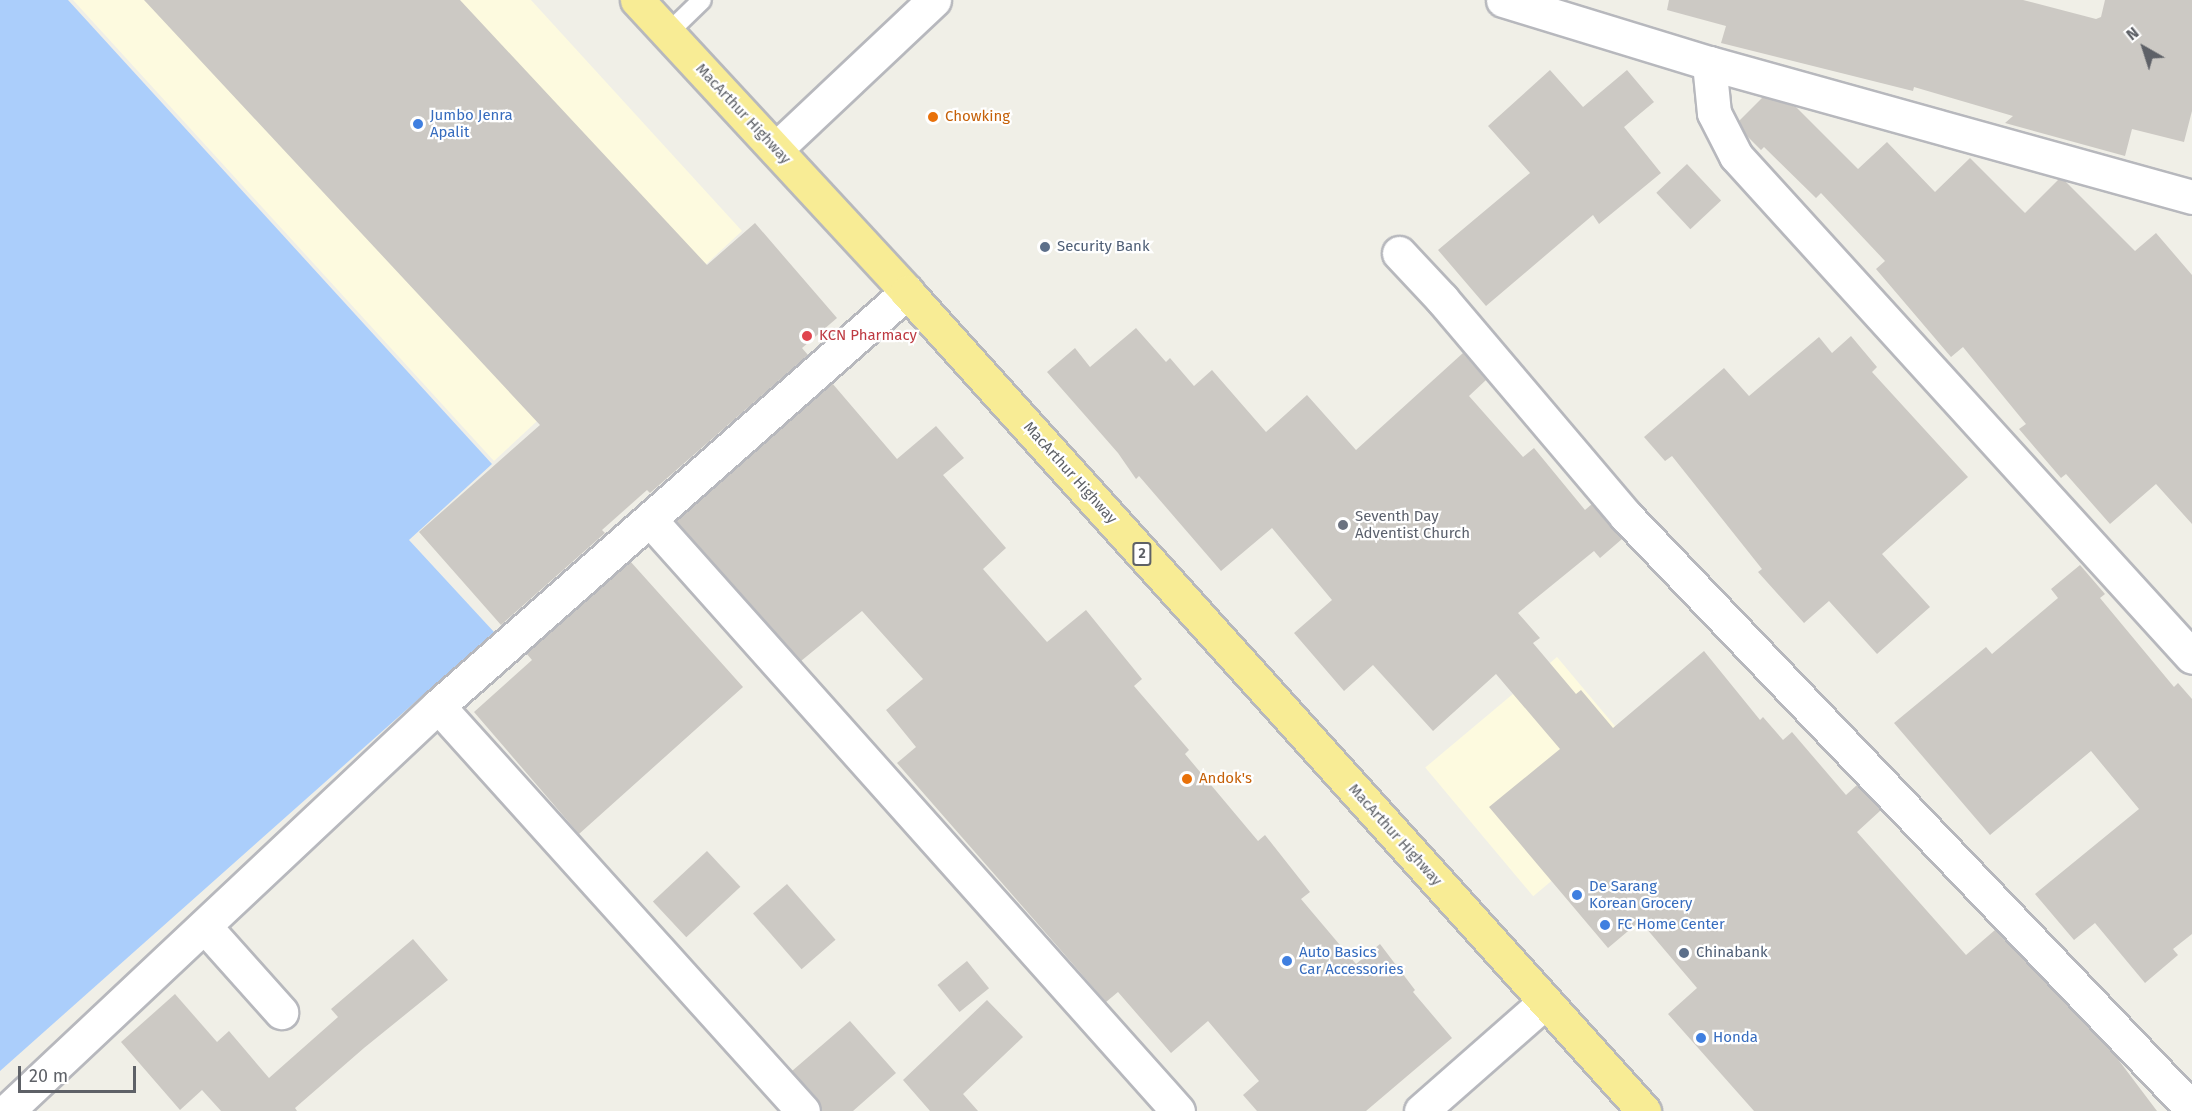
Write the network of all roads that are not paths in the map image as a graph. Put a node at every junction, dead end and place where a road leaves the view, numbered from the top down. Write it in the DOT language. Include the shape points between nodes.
graph roads {
  1 [pos="637,0"];
  2 [pos="702,0"];
  3 [pos="934,0"];
  4 [pos="1503,0"];
  5 [pos="668,33"];
  6 [pos="1709,63"];
  7 [pos="776,149"];
  8 [pos="2185,201"];
  9 [pos="1399,253"];
  10 [pos="907,292"];
  11 [pos="651,521"];
  12 [pos="2192,657"];
  13 [pos="438,706"];
  14 [pos="206,928"];
  15 [pos="1545,1002"];
  16 [pos="281,1012"];
  17 [pos="2192,1109"];
  18 [pos="10,1110"];
  19 [pos="803,1111"];
  20 [pos="1178,1111"];
  21 [pos="1421,1111"];
  22 [pos="1644,1111"];
  1 -- 5 [label="highway, MacArthur Highway / 2"];
  2 -- 5 [label="lane"];
  3 -- 7 [label="street"];
  4 -- 6 [label="street"];
  5 -- 7 [label="highway, MacArthur Highway / 2"];
  6 -- 8 [label="street"];
  6 -- 12 [label="street" via="1714,113 1736,156"];
  7 -- 10 [label="highway, MacArthur Highway / 2"];
  9 -- 17 [label="street" via="1626,516"];
  10 -- 11 [label="street"];
  10 -- 15 [label="highway, MacArthur Highway / 2"];
  11 -- 13 [label="street"];
  11 -- 20 [label="street"];
  13 -- 14 [label="street"];
  13 -- 19 [label="street"];
  14 -- 16 [label="street"];
  14 -- 18 [label="street"];
  15 -- 21 [label="street"];
  15 -- 22 [label="highway, MacArthur Highway / 2"];
}
